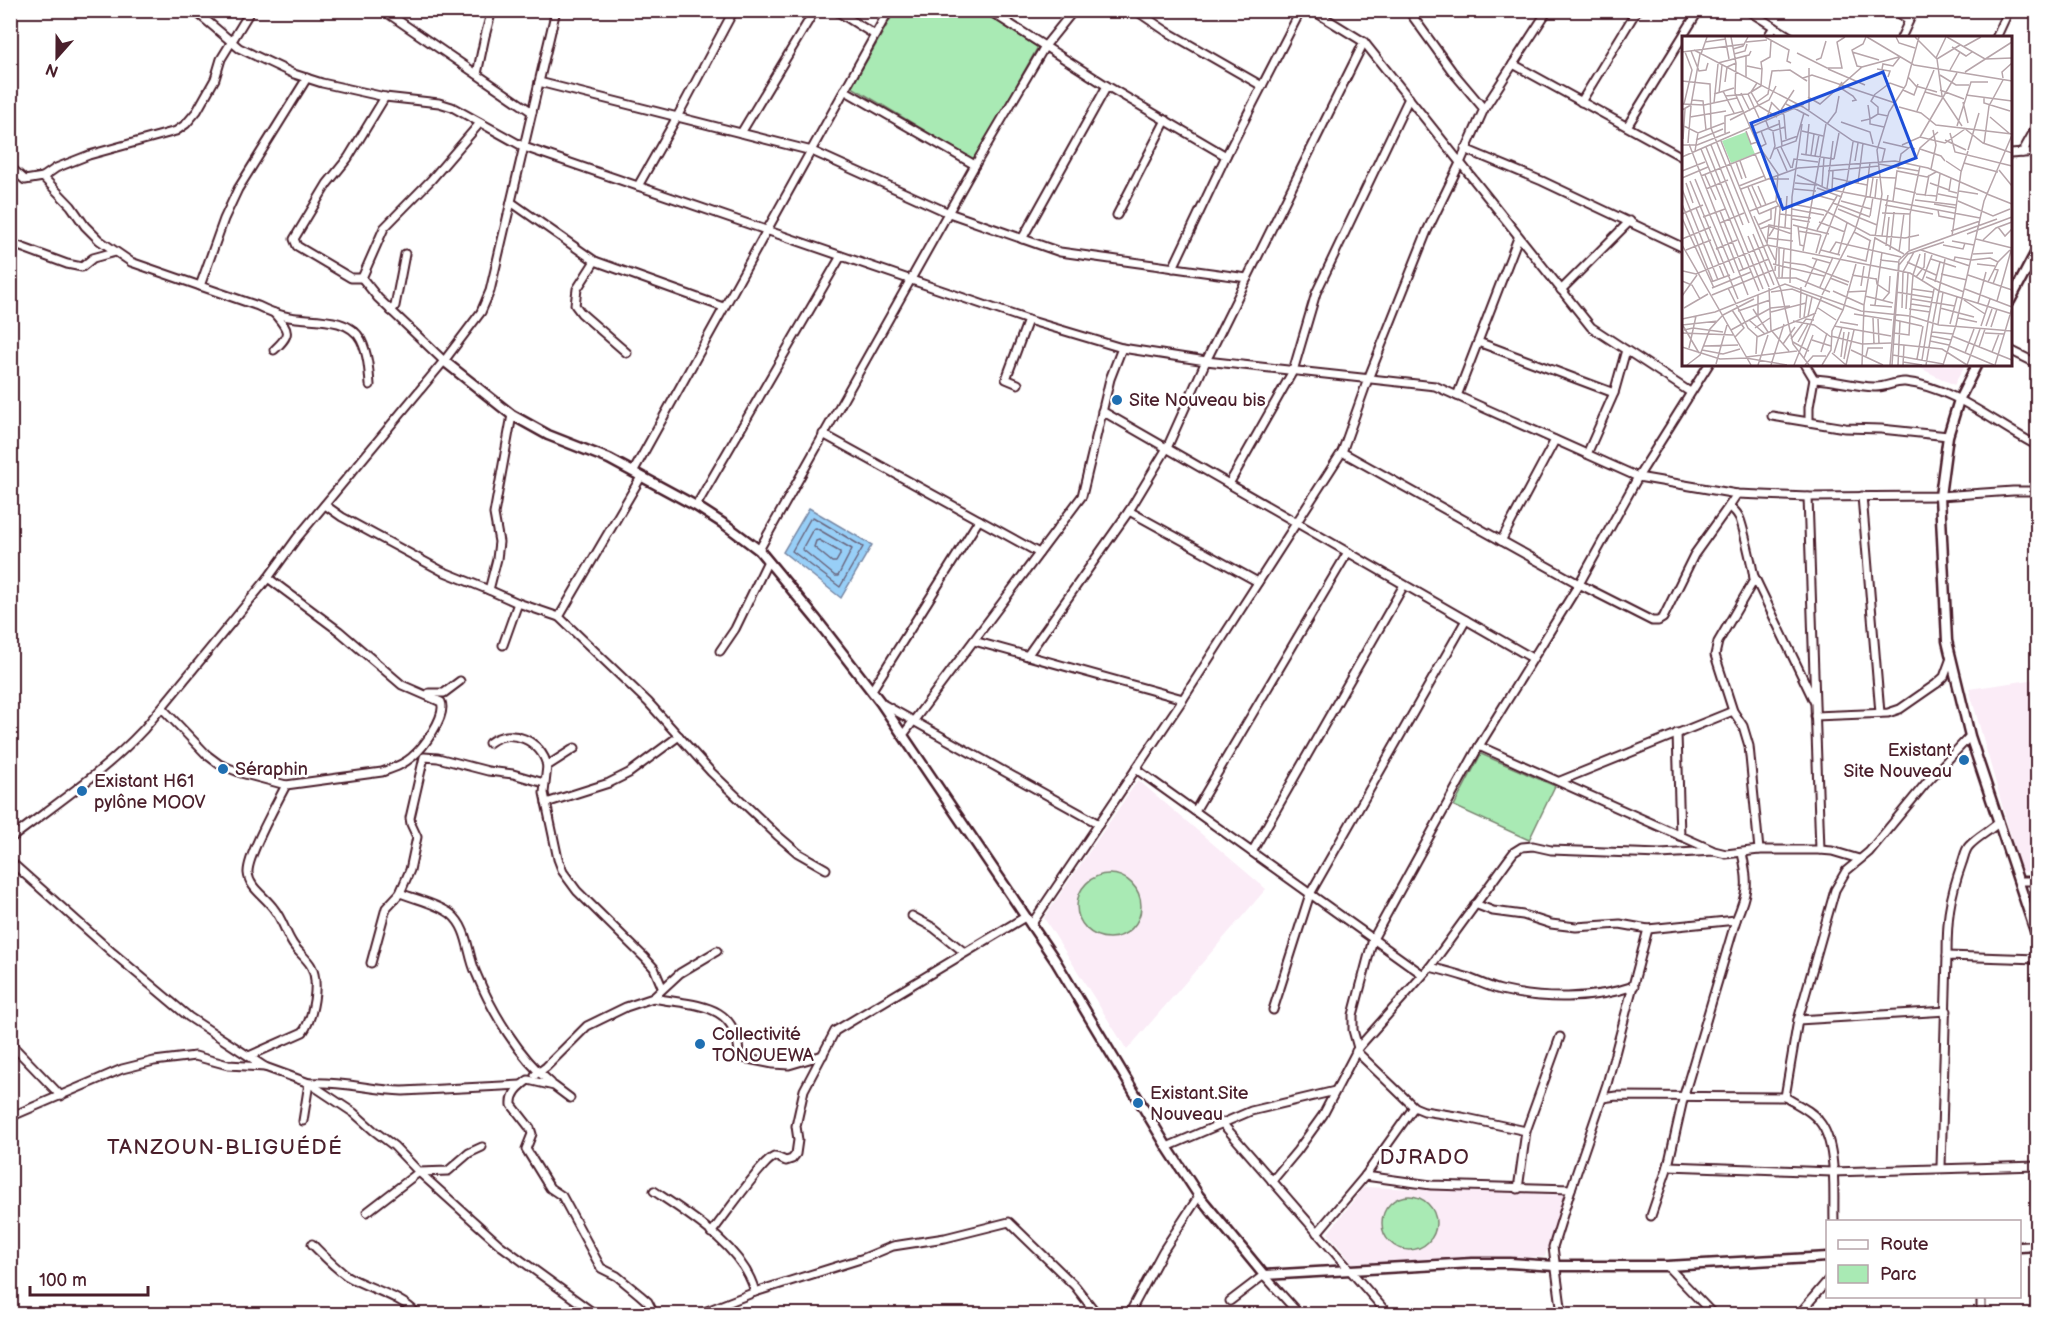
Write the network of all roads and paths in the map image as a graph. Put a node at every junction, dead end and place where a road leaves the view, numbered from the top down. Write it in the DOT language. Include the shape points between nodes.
graph roads {
  1 [pos="194,10"];
  2 [pos="251,10"];
  3 [pos="382,10"];
  4 [pos="492,10"];
  5 [pos="556,10"];
  6 [pos="734,10"];
  7 [pos="814,10"];
  8 [pos="835,10"];
  9 [pos="889,10"];
  10 [pos="988,10"];
  11 [pos="1074,10"];
  12 [pos="1135,10"];
  13 [pos="1300,10"];
  14 [pos="1312,10"];
  15 [pos="1408,10"];
  16 [pos="1637,10"];
  17 [pos="1699,10"];
  18 [pos="1747,10"];
  19 [pos="1894,10"];
  20 [pos="1914,10"];
  21 [pos="2009,10"];
  22 [pos="1544,12"];
  23 [pos="392,13"];
  24 [pos="1910,20"];
  25 [pos="1774,27"];
  26 [pos="875,35"];
  27 [pos="1683,36"];
  28 [pos="1768,36"];
  29 [pos="1789,36"];
  30 [pos="1902,36"];
  31 [pos="1997,36"];
  32 [pos="1682,38"];
  33 [pos="231,42"];
  34 [pos="1364,42"];
  35 [pos="1045,46"];
  36 [pos="1513,64"];
  37 [pos="477,74"];
  38 [pos="307,78"];
  39 [pos="539,82"];
  40 [pos="1107,86"];
  41 [pos="1263,86"];
  42 [pos="844,90"];
  43 [pos="385,97"];
  44 [pos="1409,98"];
  45 [pos="1581,102"];
  46 [pos="1484,109"];
  47 [pos="532,112"];
  48 [pos="677,117"];
  49 [pos="1166,120"];
  50 [pos="480,123"];
  51 [pos="2037,124"];
  52 [pos="1628,126"];
  53 [pos="741,133"];
  54 [pos="524,147"];
  55 [pos="1465,148"];
  56 [pos="812,151"];
  57 [pos="2037,152"];
  58 [pos="2022,153"];
  59 [pos="2012,154"];
  60 [pos="1226,156"];
  61 [pos="1682,157"];
  62 [pos="1460,163"];
  63 [pos="975,165"];
  64 [pos="10,167"];
  65 [pos="43,177"];
  66 [pos="638,186"];
  67 [pos="511,202"];
  68 [pos="949,213"];
  69 [pos="1117,215"];
  70 [pos="1630,221"];
  71 [pos="766,230"];
  72 [pos="1518,238"];
  73 [pos="1022,239"];
  74 [pos="10,243"];
  75 [pos="1682,247"];
  76 [pos="2037,248"];
  77 [pos="115,252"];
  78 [pos="405,254"];
  79 [pos="841,256"];
  80 [pos="595,261"];
  81 [pos="1173,268"];
  82 [pos="2028,269"];
  83 [pos="2037,272"];
  84 [pos="362,278"];
  85 [pos="1246,278"];
  86 [pos="912,280"];
  87 [pos="200,286"];
  88 [pos="1561,290"];
  89 [pos="2013,290"];
  90 [pos="723,307"];
  91 [pos="391,311"];
  92 [pos="274,313"];
  93 [pos="1028,320"];
  94 [pos="1478,342"];
  95 [pos="1122,348"];
  96 [pos="274,350"];
  97 [pos="1626,350"];
  98 [pos="2012,351"];
  99 [pos="627,353"];
  100 [pos="444,361"];
  101 [pos="1206,361"];
  102 [pos="2037,364"];
  103 [pos="1708,366"];
  104 [pos="1806,366"];
  105 [pos="1976,366"];
  106 [pos="1293,371"];
  107 [pos="1368,379"];
  108 [pos="1815,379"];
  109 [pos="1018,384"];
  110 [pos="370,386"];
  111 [pos="1690,392"];
  112 [pos="1614,393"];
  113 [pos="1457,396"];
  114 [pos="1959,400"];
  115 [pos="1102,411"];
  116 [pos="512,415"];
  117 [pos="1772,416"];
  118 [pos="1809,422"];
  119 [pos="823,434"];
  120 [pos="1948,436"];
  121 [pos="1555,440"];
  122 [pos="2037,446"];
  123 [pos="1167,448"];
  124 [pos="1342,452"];
  125 [pos="1587,454"];
  126 [pos="637,475"];
  127 [pos="1638,477"];
  128 [pos="1230,484"];
  129 [pos="2037,491"];
  130 [pos="1737,494"];
  131 [pos="1862,496"];
  132 [pos="1940,496"];
  133 [pos="1808,497"];
  134 [pos="325,506"];
  135 [pos="696,506"];
  136 [pos="1729,506"];
  137 [pos="1129,511"];
  138 [pos="979,520"];
  139 [pos="1296,523"];
  140 [pos="1501,541"];
  141 [pos="759,550"];
  142 [pos="1348,552"];
  143 [pos="1039,553"];
  144 [pos="768,561"];
  145 [pos="1754,575"];
  146 [pos="268,578"];
  147 [pos="1258,582"];
  148 [pos="1579,584"];
  149 [pos="1404,585"];
  150 [pos="489,590"];
  151 [pos="518,603"];
  152 [pos="559,617"];
  153 [pos="1466,620"];
  154 [pos="974,641"];
  155 [pos="503,645"];
  156 [pos="720,651"];
  157 [pos="1027,656"];
  158 [pos="1951,657"];
  159 [pos="1532,658"];
  160 [pos="460,681"];
  161 [pos="872,690"];
  162 [pos="442,697"];
  163 [pos="1183,699"];
  164 [pos="881,703"];
  165 [pos="1815,704"];
  166 [pos="162,708"];
  167 [pos="1732,711"];
  168 [pos="1880,713"];
  169 [pos="1815,716"];
  170 [pos="914,721"];
  171 [pos="1677,734"];
  172 [pos="903,735"];
  173 [pos="679,736"];
  174 [pos="1971,736"];
  175 [pos="489,743"];
  176 [pos="1479,746"];
  177 [pos="575,748"];
  178 [pos="414,756"];
  179 [pos="424,757"];
  180 [pos="547,766"];
  181 [pos="1136,769"];
  182 [pos="1560,781"];
  183 [pos="544,783"];
  184 [pos="285,785"];
  185 [pos="546,803"];
  186 [pos="1195,811"];
  187 [pos="1999,822"];
  188 [pos="1099,824"];
  189 [pos="1680,836"];
  190 [pos="10,838"];
  191 [pos="1759,850"];
  192 [pos="1820,850"];
  193 [pos="1714,851"];
  194 [pos="1252,852"];
  195 [pos="1742,854"];
  196 [pos="1859,859"];
  197 [pos="10,861"];
  198 [pos="826,869"];
  199 [pos="2019,881"];
  200 [pos="2037,881"];
  201 [pos="400,893"];
  202 [pos="1310,894"];
  203 [pos="1475,904"];
  204 [pos="912,916"];
  205 [pos="1025,917"];
  206 [pos="1736,920"];
  207 [pos="1031,925"];
  208 [pos="1648,929"];
  209 [pos="1374,939"];
  210 [pos="2037,940"];
  211 [pos="717,951"];
  212 [pos="964,952"];
  213 [pos="1947,956"];
  214 [pos="2037,959"];
  215 [pos="371,963"];
  216 [pos="1430,967"];
  217 [pos="1422,974"];
  218 [pos="1634,986"];
  219 [pos="662,987"];
  220 [pos="1618,992"];
  221 [pos="653,998"];
  222 [pos="1630,1000"];
  223 [pos="1273,1010"];
  224 [pos="1947,1011"];
  225 [pos="1798,1020"];
  226 [pos="1560,1037"];
  227 [pos="10,1043"];
  228 [pos="1357,1050"];
  229 [pos="823,1055"];
  230 [pos="249,1056"];
  231 [pos="265,1067"];
  232 [pos="538,1073"];
  233 [pos="528,1080"];
  234 [pos="309,1083"];
  235 [pos="1607,1084"];
  236 [pos="521,1085"];
  237 [pos="554,1086"];
  238 [pos="1335,1091"];
  239 [pos="1684,1095"];
  240 [pos="62,1096"];
  241 [pos="1616,1096"];
  242 [pos="1785,1097"];
  243 [pos="570,1098"];
  244 [pos="1603,1098"];
  245 [pos="1414,1107"];
  246 [pos="10,1117"];
  247 [pos="303,1121"];
  248 [pos="1221,1123"];
  249 [pos="1526,1131"];
  250 [pos="482,1147"];
  251 [pos="1167,1147"];
  252 [pos="1668,1166"];
  253 [pos="2037,1166"];
  254 [pos="1941,1167"];
  255 [pos="419,1172"];
  256 [pos="1832,1172"];
  257 [pos="1365,1176"];
  258 [pos="1272,1181"];
  259 [pos="1518,1189"];
  260 [pos="1571,1189"];
  261 [pos="654,1191"];
  262 [pos="1199,1196"];
  263 [pos="367,1212"];
  264 [pos="1651,1216"];
  265 [pos="1834,1220"];
  266 [pos="711,1233"];
  267 [pos="1317,1233"];
  268 [pos="312,1244"];
  269 [pos="2037,1246"];
  270 [pos="2021,1247"];
  271 [pos="1826,1257"];
  272 [pos="1555,1266"];
  273 [pos="1667,1266"];
  274 [pos="1347,1269"];
  275 [pos="1264,1275"];
  276 [pos="1826,1281"];
  277 [pos="755,1292"];
  278 [pos="1981,1298"];
  279 [pos="1230,1300"];
  280 [pos="417,1314"];
  281 [pos="595,1314"];
  282 [pos="654,1314"];
  283 [pos="699,1314"];
  284 [pos="1096,1314"];
  285 [pos="1129,1314"];
  286 [pos="1299,1314"];
  287 [pos="1388,1314"];
  288 [pos="1562,1314"];
  289 [pos="1713,1314"];
  290 [pos="1799,1314"];
  291 [pos="1981,1314"];
  1 -- 33 [label="street"];
  2 -- 33 [label="street"];
  3 -- 23 [label="street"];
  4 -- 37 [label="street"];
  5 -- 39 [label="street"];
  6 -- 48 [label="street"];
  7 -- 53 [label="street"];
  8 -- 26 [label="street"];
  9 -- 26 [label="street"];
  10 -- 35 [label="street"];
  11 -- 35 [label="street"];
  12 -- 41 [label="street"];
  13 -- 41 [label="street"];
  14 -- 34 [label="street"];
  15 -- 46 [label="street"];
  16 -- 45 [label="street"];
  17 -- 27 [label="street"];
  18 -- 25 [label="street"];
  19 -- 24 [label="street"];
  20 -- 24 [label="street"];
  21 -- 31 [label="street"];
  22 -- 36 [label="street"];
  23 -- 37 [label="street"];
  24 -- 30 [label="street"];
  25 -- 28 [label="street"];
  25 -- 29 [label="street"];
  26 -- 42 [label="street"];
  32 -- 52 [label="street"];
  33 -- 38 [label="street"];
  33 -- 65 [label="street" via="197,111 181,128 89,155"];
  34 -- 44 [label="street"];
  34 -- 85 [label="street"];
  35 -- 40 [label="street"];
  35 -- 63 [label="street"];
  36 -- 45 [label="street"];
  36 -- 46 [label="street"];
  37 -- 47 [label="street"];
  38 -- 43 [label="street"];
  38 -- 87 [label="street" via="238,189"];
  39 -- 47 [label="street"];
  39 -- 48 [label="street"];
  40 -- 49 [label="street"];
  40 -- 73 [label="street"];
  41 -- 60 [label="street"];
  42 -- 56 [label="street"];
  42 -- 63 [label="street"];
  43 -- 50 [label="street" via="439,103"];
  43 -- 84 [label="street" via="294,239 297,246 351,278"];
  44 -- 62 [label="street"];
  44 -- 106 [label="street" via="1316,293"];
  45 -- 52 [label="street"];
  46 -- 55 [label="street"];
  47 -- 54 [label="street"];
  48 -- 53 [label="street"];
  48 -- 66 [label="street"];
  49 -- 60 [label="street"];
  49 -- 69 [label="street"];
  50 -- 54 [label="street"];
  50 -- 84 [label="street" via="384,228"];
  51 -- 58 [label="street"];
  52 -- 61 [label="street"];
  53 -- 56 [label="street"];
  54 -- 66 [label="street"];
  54 -- 67 [label="street"];
  55 -- 62 [label="street"];
  55 -- 70 [label="street"];
  56 -- 68 [label="street"];
  56 -- 71 [label="street"];
  57 -- 58 [label="street"];
  58 -- 59 [label="street"];
  60 -- 81 [label="street"];
  62 -- 72 [label="street"];
  62 -- 107 [label="street" via="1427,231"];
  63 -- 68 [label="street"];
  64 -- 65 [label="street" via="25,180"];
  65 -- 77 [label="street" via="85,226"];
  66 -- 71 [label="street"];
  67 -- 80 [label="street"];
  67 -- 100 [label="street" via="490,291 481,312"];
  68 -- 73 [label="street"];
  68 -- 86 [label="street"];
  70 -- 75 [label="street"];
  70 -- 88 [label="street"];
  71 -- 79 [label="street"];
  71 -- 90 [label="street"];
  72 -- 88 [label="street"];
  72 -- 94 [label="street"];
  73 -- 81 [label="street" via="1060,252"];
  74 -- 77 [label="street" via="82,267 93,258"];
  76 -- 82 [label="street"];
  77 -- 87 [label="street" via="131,262"];
  78 -- 91 [label="street"];
  79 -- 86 [label="street"];
  79 -- 135 [label="street"];
  80 -- 90 [label="street"];
  80 -- 99 [label="street" via="577,289 575,305"];
  81 -- 85 [label="street"];
  82 -- 83 [label="street"];
  82 -- 89 [label="street"];
  84 -- 91 [label="street"];
  85 -- 101 [label="street"];
  86 -- 93 [label="street"];
  86 -- 119 [label="street"];
  87 -- 92 [label="street"];
  88 -- 97 [label="street" via="1591,327"];
  90 -- 126 [label="street"];
  91 -- 100 [label="street"];
  92 -- 96 [label="street" via="288,332"];
  92 -- 110 [label="street" via="335,323 355,331 368,362"];
  93 -- 95 [label="street"];
  93 -- 109 [label="street" via="1006,379"];
  94 -- 112 [label="street"];
  94 -- 113 [label="street"];
  95 -- 101 [label="street"];
  95 -- 115 [label="street"];
  97 -- 111 [label="street"];
  97 -- 112 [label="street"];
  98 -- 102 [label="street"];
  100 -- 116 [label="street"];
  100 -- 134 [label="street"];
  101 -- 106 [label="street"];
  101 -- 123 [label="street"];
  103 -- 111 [label="street"];
  104 -- 108 [label="street"];
  105 -- 114 [label="street"];
  106 -- 107 [label="street"];
  106 -- 128 [label="street"];
  107 -- 113 [label="street" via="1435,386"];
  107 -- 124 [label="street"];
  108 -- 114 [label="street" via="1874,387 1904,382"];
  108 -- 118 [label="street"];
  111 -- 127 [label="street"];
  112 -- 125 [label="street"];
  113 -- 121 [label="street"];
  114 -- 120 [label="street"];
  114 -- 122 [label="street"];
  115 -- 123 [label="street"];
  115 -- 143 [label="street" via="1082,496"];
  116 -- 126 [label="street"];
  116 -- 150 [label="street" via="494,514 499,542"];
  117 -- 118 [label="street"];
  118 -- 120 [label="street"];
  119 -- 138 [label="street"];
  119 -- 141 [label="street"];
  120 -- 132 [label="street"];
  121 -- 125 [label="street"];
  121 -- 140 [label="street"];
  123 -- 128 [label="street"];
  123 -- 137 [label="street"];
  124 -- 139 [label="street"];
  124 -- 140 [label="street"];
  125 -- 127 [label="street"];
  126 -- 135 [label="street"];
  126 -- 152 [label="street"];
  127 -- 130 [label="street"];
  127 -- 148 [label="street"];
  128 -- 139 [label="street"];
  129 -- 132 [label="street"];
  130 -- 133 [label="street"];
  130 -- 136 [label="street"];
  131 -- 132 [label="street"];
  131 -- 133 [label="street"];
  131 -- 168 [label="street"];
  132 -- 158 [label="street"];
  133 -- 165 [label="street"];
  134 -- 146 [label="street"];
  134 -- 150 [label="street" via="442,571"];
  135 -- 141 [label="street"];
  136 -- 145 [label="street" via="1740,519"];
  136 -- 148 [label="street" via="1694,555 1658,621"];
  137 -- 147 [label="street"];
  137 -- 157 [label="street"];
  138 -- 143 [label="street"];
  138 -- 161 [label="street"];
  139 -- 142 [label="street"];
  139 -- 147 [label="street"];
  140 -- 148 [label="street"];
  141 -- 144 [label="street"];
  142 -- 149 [label="street"];
  142 -- 186 [label="street"];
  143 -- 154 [label="street"];
  144 -- 156 [label="street"];
  144 -- 161 [label="street"];
  145 -- 165 [label="street"];
  145 -- 167 [label="street" via="1715,655"];
  146 -- 162 [label="street" via="402,685"];
  146 -- 166 [label="street"];
  147 -- 163 [label="street"];
  148 -- 159 [label="street"];
  149 -- 153 [label="street"];
  149 -- 194 [label="street"];
  150 -- 151 [label="street"];
  151 -- 152 [label="street"];
  151 -- 155 [label="street"];
  152 -- 173 [label="street"];
  153 -- 159 [label="street"];
  153 -- 202 [label="street"];
  154 -- 157 [label="street"];
  154 -- 170 [label="street"];
  157 -- 163 [label="street"];
  158 -- 168 [label="street" via="1944,677 1936,684 1900,708"];
  158 -- 174 [label="street"];
  159 -- 176 [label="street"];
  160 -- 162 [label="street"];
  161 -- 164 [label="street"];
  162 -- 178 [label="street" via="441,718"];
  163 -- 181 [label="street"];
  164 -- 170 [label="street"];
  164 -- 172 [label="street"];
  165 -- 169 [label="street"];
  166 -- 184 [label="street" via="219,764"];
  166 -- 190 [label="street" via="124,751"];
  167 -- 171 [label="street"];
  167 -- 191 [label="street" via="1743,726 1749,746"];
  168 -- 169 [label="street"];
  169 -- 192 [label="street"];
  170 -- 172 [label="street"];
  170 -- 188 [label="street"];
  171 -- 182 [label="street"];
  171 -- 189 [label="street"];
  172 -- 205 [label="street"];
  173 -- 185 [label="street" via="629,773"];
  173 -- 198 [label="street" via="777,835"];
  174 -- 187 [label="street"];
  174 -- 196 [label="street"];
  175 -- 180 [label="street" via="509,734 518,737 538,748"];
  176 -- 182 [label="street"];
  176 -- 209 [label="street"];
  177 -- 180 [label="street"];
  178 -- 179 [label="street"];
  178 -- 184 [label="street" via="382,772"];
  179 -- 183 [label="street"];
  179 -- 201 [label="street" via="410,818 417,841"];
  180 -- 183 [label="street"];
  181 -- 186 [label="street"];
  181 -- 188 [label="street"];
  182 -- 189 [label="street"];
  183 -- 185 [label="street"];
  184 -- 230 [label="street" via="251,857 248,876 311,966 314,996 303,1032"];
  185 -- 219 [label="street" via="563,872 645,958"];
  186 -- 194 [label="street"];
  187 -- 199 [label="street"];
  187 -- 213 [label="street" via="1968,846 1949,906"];
  188 -- 207 [label="street"];
  189 -- 193 [label="street"];
  191 -- 192 [label="street"];
  191 -- 195 [label="street"];
  192 -- 196 [label="street"];
  193 -- 195 [label="street"];
  193 -- 203 [label="street" via="1660,854 1522,847"];
  194 -- 202 [label="street"];
  195 -- 206 [label="street" via="1747,896"];
  196 -- 225 [label="street" via="1835,890"];
  197 -- 230 [label="street" via="173,1004"];
  199 -- 200 [label="street"];
  199 -- 210 [label="street"];
  201 -- 215 [label="street" via="386,908"];
  201 -- 232 [label="street" via="450,913 460,925 486,998"];
  202 -- 209 [label="street"];
  202 -- 223 [label="street"];
  203 -- 208 [label="street" via="1551,924 1620,924"];
  203 -- 216 [label="street"];
  204 -- 212 [label="street"];
  205 -- 207 [label="street"];
  205 -- 212 [label="street"];
  206 -- 208 [label="street"];
  206 -- 239 [label="street"];
  207 -- 251 [label="street"];
  208 -- 218 [label="street"];
  209 -- 217 [label="street"];
  209 -- 228 [label="street" via="1353,1015"];
  211 -- 219 [label="street"];
  212 -- 229 [label="street" via="835,1032"];
  213 -- 214 [label="street"];
  213 -- 224 [label="street"];
  216 -- 217 [label="street"];
  216 -- 220 [label="street" via="1526,995"];
  217 -- 228 [label="street"];
  218 -- 220 [label="street"];
  218 -- 222 [label="street"];
  219 -- 221 [label="street"];
  220 -- 222 [label="street"];
  221 -- 229 [label="street" via="696,1004 723,1016 735,1029 739,1055 743,1058 789,1065"];
  221 -- 232 [label="street" via="588,1026"];
  222 -- 235 [label="street"];
  224 -- 225 [label="street"];
  224 -- 254 [label="street"];
  225 -- 242 [label="street"];
  226 -- 249 [label="street"];
  227 -- 240 [label="street"];
  228 -- 238 [label="street"];
  228 -- 245 [label="street"];
  229 -- 266 [label="street" via="804,1090 796,1126 796,1154 786,1161 772,1158 760,1169"];
  230 -- 231 [label="street"];
  231 -- 234 [label="street"];
  231 -- 240 [label="street" via="184,1056 122,1069"];
  232 -- 233 [label="street"];
  232 -- 237 [label="street"];
  233 -- 236 [label="street"];
  233 -- 237 [label="street"];
  234 -- 236 [label="street" via="331,1082 388,1091"];
  234 -- 247 [label="street"];
  234 -- 255 [label="street" via="354,1113"];
  235 -- 241 [label="street"];
  235 -- 244 [label="street"];
  236 -- 282 [label="street" via="512,1105 532,1134 527,1152 550,1188 562,1196 601,1268 640,1295"];
  237 -- 243 [label="street"];
  238 -- 248 [label="street" via="1272,1105"];
  238 -- 258 [label="street" via="1311,1132"];
  239 -- 241 [label="street"];
  239 -- 242 [label="street"];
  239 -- 252 [label="street"];
  240 -- 246 [label="street"];
  241 -- 244 [label="street"];
  242 -- 256 [label="street" via="1813,1115 1826,1131"];
  244 -- 260 [label="street"];
  245 -- 249 [label="street"];
  245 -- 257 [label="street"];
  248 -- 251 [label="street"];
  248 -- 258 [label="street"];
  249 -- 259 [label="street"];
  250 -- 255 [label="street" via="448,1171"];
  251 -- 262 [label="street"];
  252 -- 256 [label="street"];
  252 -- 264 [label="street"];
  253 -- 254 [label="street"];
  254 -- 256 [label="street"];
  255 -- 263 [label="street"];
  255 -- 281 [label="street" via="500,1245"];
  256 -- 265 [label="street"];
  257 -- 259 [label="street" via="1431,1185"];
  257 -- 267 [label="street"];
  258 -- 267 [label="street"];
  259 -- 260 [label="street"];
  260 -- 272 [label="street" via="1553,1247"];
  261 -- 266 [label="street"];
  262 -- 275 [label="street"];
  262 -- 285 [label="street"];
  266 -- 277 [label="street" via="746,1268"];
  267 -- 274 [label="street"];
  268 -- 280 [label="street" via="347,1276"];
  269 -- 270 [label="street"];
  271 -- 273 [label="street"];
  272 -- 273 [label="street"];
  272 -- 274 [label="street" via="1472,1263"];
  272 -- 288 [label="street"];
  273 -- 289 [label="street"];
  274 -- 275 [label="street"];
  274 -- 287 [label="street"];
  275 -- 279 [label="street"];
  275 -- 286 [label="street"];
  276 -- 290 [label="street"];
  277 -- 283 [label="street"];
  277 -- 284 [label="street" via="894,1246 1009,1222 1075,1286"];
  278 -- 291 [label="street"];
}
